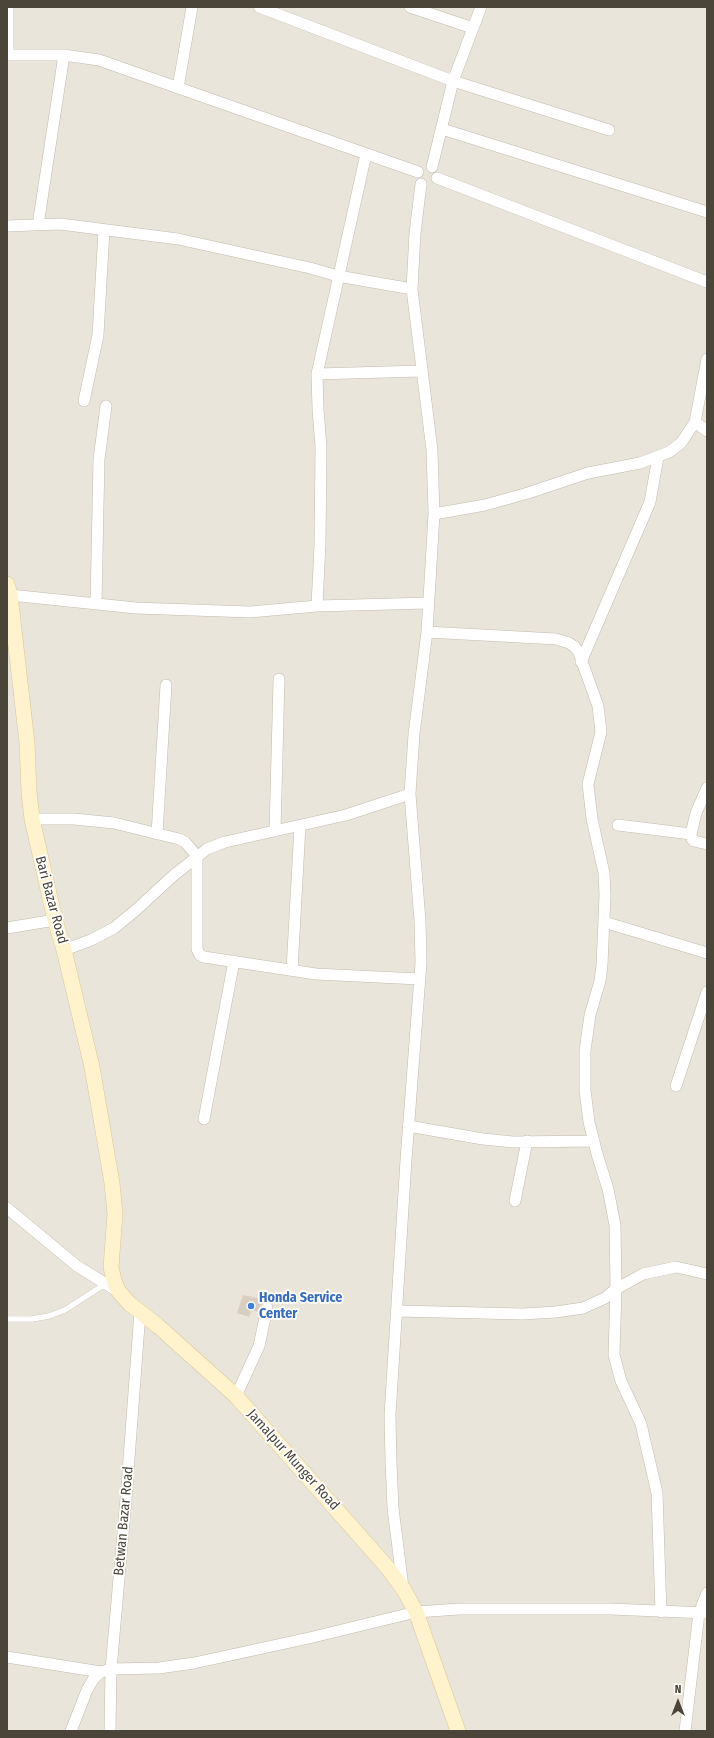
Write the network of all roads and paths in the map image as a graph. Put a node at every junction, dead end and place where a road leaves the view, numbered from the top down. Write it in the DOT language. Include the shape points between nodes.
graph roads {
  1 [pos="8,7"];
  2 [pos="192,7"];
  3 [pos="259,7"];
  4 [pos="410,7"];
  5 [pos="481,7"];
  6 [pos="473,28"];
  7 [pos="64,54"];
  8 [pos="8,55"];
  9 [pos="454,81"];
  10 [pos="178,88"];
  11 [pos="442,128"];
  12 [pos="609,130"];
  13 [pos="366,154"];
  14 [pos="432,167"];
  15 [pos="418,172"];
  16 [pos="437,178"];
  17 [pos="421,184"];
  18 [pos="707,212"];
  19 [pos="38,225"];
  20 [pos="7,226"];
  21 [pos="104,230"];
  22 [pos="338,276"];
  23 [pos="707,282"];
  24 [pos="412,289"];
  25 [pos="707,359"];
  26 [pos="421,371"];
  27 [pos="317,374"];
  28 [pos="84,401"];
  29 [pos="106,406"];
  30 [pos="695,422"];
  31 [pos="707,431"];
  32 [pos="658,458"];
  33 [pos="434,514"];
  34 [pos="9,589"];
  35 [pos="96,604"];
  36 [pos="429,604"];
  37 [pos="317,606"];
  38 [pos="427,632"];
  39 [pos="11,638"];
  40 [pos="581,662"];
  41 [pos="279,679"];
  42 [pos="166,685"];
  43 [pos="707,788"];
  44 [pos="410,794"];
  45 [pos="32,819"];
  46 [pos="618,825"];
  47 [pos="300,826"];
  48 [pos="275,832"];
  49 [pos="157,834"];
  50 [pos="691,834"];
  51 [pos="707,844"];
  52 [pos="197,856"];
  53 [pos="55,920"];
  54 [pos="604,922"];
  55 [pos="7,928"];
  56 [pos="64,950"];
  57 [pos="707,953"];
  58 [pos="234,961"];
  59 [pos="292,970"];
  60 [pos="420,979"];
  61 [pos="707,992"];
  62 [pos="676,1086"];
  63 [pos="204,1119"];
  64 [pos="408,1126"];
  65 [pos="527,1141"];
  66 [pos="594,1141"];
  67 [pos="516,1201"];
  68 [pos="7,1208"];
  69 [pos="115,1214"];
  70 [pos="707,1274"];
  71 [pos="106,1284"];
  72 [pos="616,1288"];
  73 [pos="119,1292"];
  74 [pos="267,1308"];
  75 [pos="398,1311"];
  76 [pos="140,1312"];
  77 [pos="7,1319"];
  78 [pos="236,1396"];
  79 [pos="404,1590"];
  80 [pos="707,1593"];
  81 [pos="416,1612"];
  82 [pos="661,1612"];
  83 [pos="703,1613"];
  84 [pos="7,1657"];
  85 [pos="106,1671"];
  86 [pos="78,1716"];
  87 [pos="71,1731"];
  88 [pos="77,1731"];
  89 [pos="110,1731"];
  90 [pos="458,1731"];
  91 [pos="685,1731"];
  1 -- 8 [label="street"];
  2 -- 10 [label="street"];
  3 -- 9 [label="street"];
  4 -- 6 [label="street"];
  5 -- 6 [label="street"];
  6 -- 9 [label="street"];
  7 -- 8 [label="street"];
  7 -- 10 [label="street" via="99,60"];
  7 -- 19 [label="street"];
  9 -- 11 [label="street"];
  9 -- 12 [label="street"];
  10 -- 13 [label="street"];
  11 -- 14 [label="street"];
  11 -- 18 [label="street"];
  13 -- 15 [label="street"];
  13 -- 22 [label="street"];
  14 -- 15 [label="street" via="424,166"];
  14 -- 16 [label="street"];
  15 -- 17 [label="street"];
  16 -- 17 [label="street" via="431,185"];
  16 -- 23 [label="street"];
  17 -- 24 [label="street"];
  19 -- 20 [label="street"];
  19 -- 21 [label="street" via="60,224"];
  21 -- 22 [label="street" via="178,239"];
  21 -- 28 [label="street" via="98,335"];
  22 -- 24 [label="street"];
  22 -- 27 [label="street"];
  24 -- 26 [label="street"];
  25 -- 30 [label="street"];
  26 -- 27 [label="street"];
  26 -- 33 [label="street" via="432,450"];
  27 -- 37 [label="street" via="321,447"];
  29 -- 35 [label="street" via="99,459"];
  30 -- 31 [label="street"];
  30 -- 32 [label="street" via="681,443"];
  32 -- 33 [label="street" via="588,473 485,505"];
  32 -- 40 [label="street" via="650,502"];
  33 -- 36 [label="street"];
  34 -- 35 [label="street"];
  34 -- 39 [label="street, Bari Bazar Road"];
  35 -- 37 [label="street" via="250,612"];
  36 -- 37 [label="street"];
  36 -- 38 [label="street"];
  38 -- 40 [label="street" via="556,639 576,647"];
  38 -- 44 [label="street" via="414,734"];
  39 -- 45 [label="street, Bari Bazar Road" via="27,743"];
  40 -- 54 [label="street" via="594,693 600,718 601,732 588,784 592,819 604,873"];
  41 -- 48 [label="street"];
  42 -- 49 [label="street"];
  43 -- 50 [label="street" via="696,813"];
  44 -- 47 [label="street" via="346,815"];
  44 -- 60 [label="street" via="420,921"];
  45 -- 49 [label="street" via="92,820"];
  45 -- 53 [label="street, Bari Bazar Road"];
  46 -- 50 [label="street"];
  47 -- 48 [label="street"];
  47 -- 59 [label="street"];
  48 -- 52 [label="street" via="225,842"];
  49 -- 52 [label="street" via="185,842"];
  50 -- 51 [label="street" via="694,841"];
  52 -- 56 [label="street" via="114,928"];
  52 -- 58 [label="street" via="198,952 204,957"];
  53 -- 55 [label="street"];
  53 -- 56 [label="street, Bari Bazar Road"];
  54 -- 57 [label="street"];
  54 -- 66 [label="street" via="600,981 590,1015 585,1051 585,1090"];
  56 -- 69 [label="street, Bari Bazar Road" via="92,1067"];
  58 -- 59 [label="street"];
  58 -- 63 [label="street"];
  59 -- 60 [label="street" via="316,974"];
  60 -- 64 [label="street"];
  61 -- 62 [label="street"];
  64 -- 65 [label="street" via="483,1139"];
  64 -- 75 [label="street"];
  65 -- 66 [label="street"];
  65 -- 67 [label="street"];
  66 -- 72 [label="street" via="608,1190 614,1225"];
  68 -- 71 [label="street" via="76,1266"];
  69 -- 73 [label="street, Jamalpur Munger Road" via="111,1267"];
  70 -- 72 [label="street" via="676,1267 643,1274"];
  71 -- 73 [label="street"];
  71 -- 77 [label="lane" via="65,1310 49,1316"];
  72 -- 75 [label="street" via="605,1298 582,1308 556,1312 485,1314"];
  72 -- 82 [label="street" via="614,1355 621,1381 642,1424 657,1493"];
  73 -- 76 [label="street, Jamalpur Munger Road"];
  74 -- 78 [label="street" via="260,1346"];
  75 -- 79 [label="street" via="390,1415 391,1462 393,1508"];
  76 -- 78 [label="street, Jamalpur Munger Road"];
  76 -- 85 [label="street, Betwan Bazar Road" via="128,1484"];
  78 -- 79 [label="street, Jamalpur Munger Road" via="375,1553"];
  79 -- 81 [label="street, Jamalpur Munger Road"];
  80 -- 83 [label="street"];
  81 -- 82 [label="street" via="494,1608"];
  81 -- 85 [label="street" via="194,1663"];
  81 -- 90 [label="street, Jamalpur Munger Road"];
  82 -- 83 [label="street"];
  83 -- 91 [label="street"];
  84 -- 85 [label="street"];
  85 -- 86 [label="street" via="94,1678"];
  85 -- 89 [label="street, Betwan Bazar Road"];
  86 -- 87 [label="street"];
  86 -- 88 [label="street"];
}
